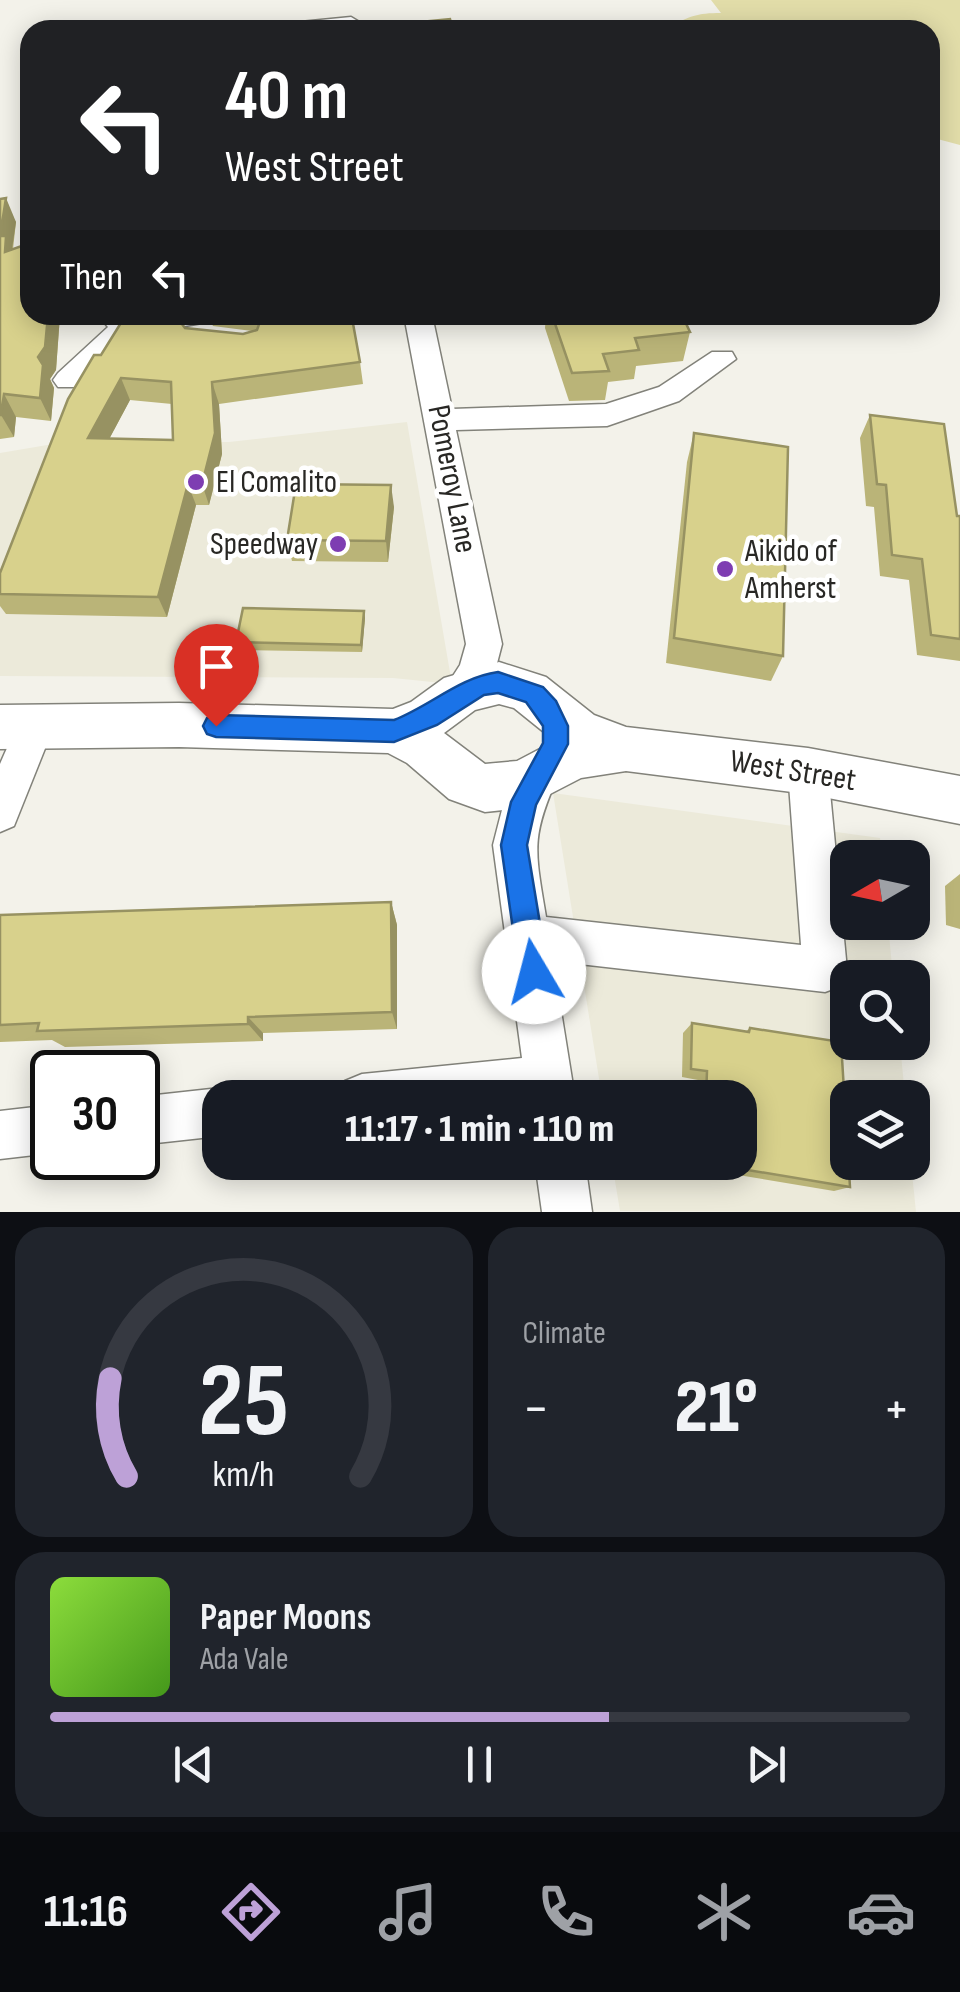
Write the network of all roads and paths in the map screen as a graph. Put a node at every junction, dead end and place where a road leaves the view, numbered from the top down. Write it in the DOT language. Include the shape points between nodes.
graph roads {
  1 [pos="115,325"];
  2 [pos="420,325"];
  3 [pos="722,360"];
  4 [pos="68,380"];
  5 [pos="440,420"];
  6 [pos="484,644"];
  7 [pos="457,697"];
  8 [pos="538,700"];
  9 [pos="17,727"];
  10 [pos="394,731"];
  11 [pos="626,748"];
  12 [pos="808,771"];
  13 [pos="458,773"];
  14 [pos="539,774"];
  15 [pos="960,800"];
  16 [pos="0,814"];
  17 [pos="514,845"];
  18 [pos="529,937"];
  19 [pos="549,1080"];
  20 [pos="202,1114"];
  21 [pos="160,1119"];
  22 [pos="30,1132"];
  23 [pos="0,1135"];
  24 [pos="563,1180"];
  25 [pos="567,1212"];
  1 -- 4 [label="street"];
  2 -- 5 [label="street, Pomeroy Lane"];
  3 -- 5 [label="street" via="669,394 607,415"];
  5 -- 6 [label="street, Pomeroy Lane"];
  6 -- 7 [label="street"];
  6 -- 8 [label="street"];
  7 -- 8 [label="main road, West Street" via="498,682"];
  7 -- 10 [label="main road, West Street"];
  7 -- 13 [label="main road" via="438,738"];
  8 -- 11 [label="main road, West Street" via="578,730"];
  8 -- 14 [label="main road" via="556,726 556,744"];
  9 -- 10 [label="main road, West Street"];
  9 -- 16 [label="street"];
  10 -- 13 [label="main road, West Street"];
  11 -- 12 [label="main road, West Street"];
  11 -- 14 [label="main road, West Street" via="573,757"];
  12 -- 15 [label="main road, West Street"];
  12 -- 18 [label="street" via="825,970"];
  13 -- 14 [label="main road, West Street" via="485,788 505,789"];
  13 -- 17 [label="street"];
  14 -- 17 [label="street"];
  17 -- 18 [label="street"];
  18 -- 19 [label="street"];
  20 -- 21 [label="street"];
  22 -- 23 [label="street"];
  24 -- 25 [label="street"];
}
